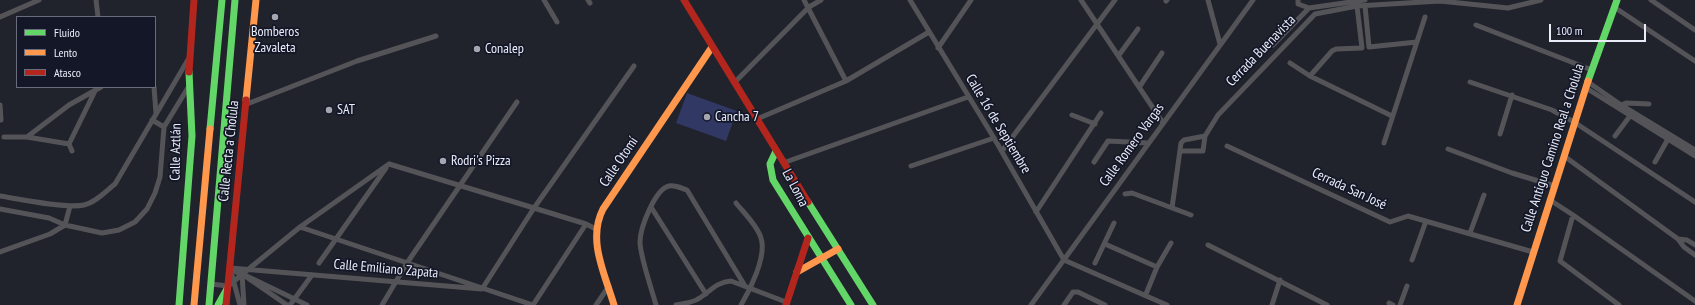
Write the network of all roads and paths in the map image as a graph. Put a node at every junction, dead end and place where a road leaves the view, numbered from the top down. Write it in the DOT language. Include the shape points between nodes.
graph roads {
  1 [pos="39,0"];
  2 [pos="96,0"];
  3 [pos="194,0"];
  4 [pos="222,0"];
  5 [pos="235,0"];
  6 [pos="256,0"];
  7 [pos="544,0"];
  8 [pos="684,0"];
  9 [pos="804,0"];
  10 [pos="821,0"];
  11 [pos="910,0"];
  12 [pos="971,0"];
  13 [pos="1081,0"];
  14 [pos="1115,0"];
  15 [pos="1208,0"];
  16 [pos="1253,0"];
  17 [pos="1298,0"];
  18 [pos="1541,0"];
  19 [pos="1650,0"];
  20 [pos="1381,2"];
  21 [pos="1365,3"];
  22 [pos="1615,4"];
  23 [pos="1357,6"];
  24 [pos="809,8"];
  25 [pos="1309,8"];
  26 [pos="98,16"];
  27 [pos="0,17"];
  28 [pos="1425,18"];
  29 [pos="557,22"];
  30 [pos="1097,23"];
  31 [pos="1476,25"];
  32 [pos="1138,29"];
  33 [pos="1695,30"];
  34 [pos="929,32"];
  35 [pos="436,36"];
  36 [pos="1417,42"];
  37 [pos="1220,44"];
  38 [pos="1273,45"];
  39 [pos="712,47"];
  40 [pos="938,48"];
  41 [pos="1162,53"];
  42 [pos="1119,55"];
  43 [pos="190,57"];
  44 [pos="1695,61"];
  45 [pos="1290,63"];
  46 [pos="634,66"];
  47 [pos="1592,70"];
  48 [pos="1310,76"];
  49 [pos="846,81"];
  50 [pos="1470,82"];
  51 [pos="734,83"];
  52 [pos="1587,85"];
  53 [pos="189,86"];
  54 [pos="1140,86"];
  55 [pos="99,88"];
  56 [pos="154,88"];
  57 [pos="1512,95"];
  58 [pos="968,97"];
  59 [pos="517,102"];
  60 [pos="247,104"];
  61 [pos="1649,104"];
  62 [pos="0,105"];
  63 [pos="1620,107"];
  64 [pos="1101,113"];
  65 [pos="156,114"];
  66 [pos="1072,115"];
  67 [pos="1392,116"];
  68 [pos="1630,116"];
  69 [pos="757,119"];
  70 [pos="1,120"];
  71 [pos="152,120"];
  72 [pos="1574,122"];
  73 [pos="1163,123"];
  74 [pos="1095,124"];
  75 [pos="164,127"];
  76 [pos="1663,133"];
  77 [pos="1500,134"];
  78 [pos="1205,136"];
  79 [pos="1615,136"];
  80 [pos="4,137"];
  81 [pos="27,137"];
  82 [pos="994,138"];
  83 [pos="1668,139"];
  84 [pos="1148,143"];
  85 [pos="1384,143"];
  86 [pos="69,144"];
  87 [pos="1227,146"];
  88 [pos="1448,149"];
  89 [pos="1695,150"];
  90 [pos="72,151"];
  91 [pos="776,151"];
  92 [pos="1002,151"];
  93 [pos="1180,151"];
  94 [pos="1564,156"];
  95 [pos="1695,156"];
  96 [pos="1094,162"];
  97 [pos="1655,162"];
  98 [pos="783,163"];
  99 [pos="389,164"];
  100 [pos="911,166"];
  101 [pos="460,186"];
  102 [pos="1555,186"];
  103 [pos="1124,194"];
  104 [pos="1484,194"];
  105 [pos="0,196"];
  106 [pos="1550,200"];
  107 [pos="1695,202"];
  108 [pos="736,203"];
  109 [pos="70,206"];
  110 [pos="651,207"];
  111 [pos="534,208"];
  112 [pos="1172,208"];
  113 [pos="0,209"];
  114 [pos="1036,212"];
  115 [pos="1574,214"];
  116 [pos="1190,215"];
  117 [pos="1426,220"];
  118 [pos="1114,223"];
  119 [pos="586,224"];
  120 [pos="65,225"];
  121 [pos="300,227"];
  122 [pos="596,229"];
  123 [pos="1470,233"];
  124 [pos="808,238"];
  125 [pos="337,239"];
  126 [pos="1678,239"];
  127 [pos="1105,244"];
  128 [pos="1171,244"];
  129 [pos="1208,245"];
  130 [pos="1695,245"];
  131 [pos="838,249"];
  132 [pos="0,252"];
  133 [pos="1534,252"];
  134 [pos="1695,255"];
  135 [pos="822,259"];
  136 [pos="1064,260"];
  137 [pos="1412,260"];
  138 [pos="320,263"];
  139 [pos="407,263"];
  140 [pos="1095,263"];
  141 [pos="1157,267"];
  142 [pos="230,268"];
  143 [pos="248,270"];
  144 [pos="797,272"];
  145 [pos="242,275"];
  146 [pos="312,275"];
  147 [pos="1280,280"];
  148 [pos="396,282"];
  149 [pos="211,284"];
  150 [pos="230,285"];
  151 [pos="609,286"];
  152 [pos="744,286"];
  153 [pos="1407,286"];
  154 [pos="482,289"];
  155 [pos="751,289"];
  156 [pos="706,294"];
  157 [pos="1146,294"];
  158 [pos="294,299"];
  159 [pos="1158,300"];
  160 [pos="1695,301"];
  161 [pos="786,304"];
  162 [pos="179,305"];
  163 [pos="194,305"];
  164 [pos="209,305"];
  165 [pos="218,305"];
  166 [pos="226,305"];
  167 [pos="240,305"];
  168 [pos="244,305"];
  169 [pos="289,305"];
  170 [pos="307,305"];
  171 [pos="382,305"];
  172 [pos="533,305"];
  173 [pos="596,305"];
  174 [pos="614,305"];
  175 [pos="656,305"];
  176 [pos="676,305"];
  177 [pos="741,305"];
  178 [pos="851,305"];
  179 [pos="873,305"];
  180 [pos="1031,305"];
  181 [pos="1064,305"];
  182 [pos="1105,305"];
  183 [pos="1155,305"];
  184 [pos="1167,305"];
  185 [pos="1272,305"];
  186 [pos="1327,305"];
  187 [pos="1400,305"];
  188 [pos="1517,305"];
  189 [pos="1619,305"];
  1 -- 27 [label="street"];
  2 -- 26 [label="street"];
  3 -- 43 [label="main road, Calle Aztlán"];
  4 -- 163 [label="main road, Calle Recta a Cholula"];
  5 -- 149 [label="main road, Calle Recta a Cholula"];
  6 -- 60 [label="main road, Calle Recta a Cholula"];
  7 -- 29 [label="street"];
  8 -- 39 [label="main road"];
  9 -- 24 [label="street"];
  10 -- 24 [label="street"];
  11 -- 34 [label="street, Calle 16 de Septiembre"];
  12 -- 40 [label="street"];
  13 -- 30 [label="street"];
  14 -- 30 [label="street"];
  15 -- 37 [label="street"];
  16 -- 37 [label="street, Calle Romero Vargas"];
  17 -- 25 [label="street" via="1298,4"];
  18 -- 20 [label="street, Cerrada Buenavista" via="1508,8 1444,2"];
  19 -- 33 [label="street"];
  20 -- 21 [label="street, Cerrada Buenavista"];
  21 -- 23 [label="street, Cerrada Buenavista"];
  21 -- 25 [label="street"];
  21 -- 36 [label="street" via="1369,47"];
  22 -- 44 [label="street"];
  22 -- 47 [label="main road, Calle Antiguo Camino Real a Cholula"];
  23 -- 48 [label="street" via="1362,48 1332,51"];
  23 -- 78 [label="street, Cerrada Buenavista" via="1324,11 1308,20 1260,73 1228,102"];
  24 -- 49 [label="street"];
  24 -- 51 [label="street"];
  25 -- 38 [label="street"];
  28 -- 36 [label="street"];
  30 -- 42 [label="street"];
  30 -- 92 [label="street"];
  31 -- 47 [label="street"];
  32 -- 42 [label="street"];
  34 -- 40 [label="street, Calle 16 de Septiembre"];
  34 -- 49 [label="street"];
  35 -- 60 [label="street" via="357,61"];
  36 -- 67 [label="street"];
  37 -- 73 [label="street, Calle Romero Vargas"];
  39 -- 51 [label="main road"];
  39 -- 122 [label="main road, Calle Otomí" via="603,209"];
  40 -- 58 [label="street, Calle 16 de Septiembre"];
  41 -- 54 [label="street"];
  42 -- 54 [label="street"];
  43 -- 53 [label="main road, Calle Aztlán"];
  43 -- 65 [label="street"];
  45 -- 48 [label="street"];
  46 -- 111 [label="street"];
  47 -- 52 [label="main road, Calle Antiguo Camino Real a Cholula"];
  48 -- 67 [label="street"];
  49 -- 69 [label="street"];
  50 -- 57 [label="street"];
  51 -- 69 [label="main road"];
  52 -- 63 [label="street"];
  52 -- 72 [label="main road, Calle Antiguo Camino Real a Cholula"];
  53 -- 75 [label="street"];
  53 -- 162 [label="main road, Calle Aztlán" via="192,136"];
  54 -- 73 [label="street"];
  55 -- 81 [label="street" via="69,105"];
  55 -- 86 [label="street"];
  56 -- 65 [label="street"];
  57 -- 72 [label="street" via="1552,110"];
  57 -- 77 [label="street"];
  58 -- 82 [label="street, Calle 16 de Septiembre"];
  58 -- 98 [label="street"];
  59 -- 101 [label="street"];
  60 -- 142 [label="main road, Calle Recta a Cholula"];
  61 -- 63 [label="street" via="1626,103"];
  62 -- 70 [label="street"];
  63 -- 68 [label="street"];
  63 -- 76 [label="street"];
  64 -- 74 [label="street"];
  65 -- 71 [label="street"];
  66 -- 74 [label="street"];
  67 -- 85 [label="street"];
  68 -- 76 [label="street"];
  68 -- 79 [label="street"];
  69 -- 91 [label="main road"];
  71 -- 75 [label="street"];
  71 -- 109 [label="street" via="114,184 99,197 84,205"];
  72 -- 94 [label="main road, Calle Antiguo Camino Real a Cholula"];
  72 -- 107 [label="street"];
  73 -- 84 [label="street, Calle Romero Vargas"];
  74 -- 114 [label="street"];
  75 -- 120 [label="street" via="160,177 147,208 135,222 118,230 102,233"];
  76 -- 83 [label="street"];
  76 -- 89 [label="street"];
  78 -- 93 [label="street" via="1183,141"];
  78 -- 93 [label="street, Cerrada Buenavista" via="1202,152"];
  80 -- 81 [label="street"];
  81 -- 86 [label="street"];
  82 -- 92 [label="street, Calle 16 de Septiembre"];
  82 -- 100 [label="street"];
  83 -- 95 [label="street"];
  83 -- 97 [label="street"];
  84 -- 96 [label="street" via="1108,141"];
  84 -- 136 [label="street, Calle Romero Vargas"];
  86 -- 90 [label="street"];
  87 -- 117 [label="street, Cerrada San José" via="1390,222 1405,216"];
  88 -- 102 [label="street"];
  91 -- 98 [label="main road"];
  91 -- 124 [label="main road, La Loma" via="770,164 773,180"];
  92 -- 114 [label="street, Calle 16 de Septiembre"];
  93 -- 112 [label="street"];
  94 -- 102 [label="main road, Calle Antiguo Camino Real a Cholula"];
  94 -- 126 [label="street"];
  98 -- 131 [label="main road"];
  99 -- 101 [label="street"];
  99 -- 121 [label="street"];
  99 -- 125 [label="street"];
  101 -- 111 [label="street"];
  101 -- 139 [label="street"];
  102 -- 106 [label="main road, Calle Antiguo Camino Real a Cholula"];
  103 -- 112 [label="street" via="1132,193"];
  104 -- 123 [label="street"];
  105 -- 109 [label="street"];
  106 -- 115 [label="street"];
  106 -- 133 [label="main road, Calle Antiguo Camino Real a Cholula"];
  108 -- 155 [label="street" via="761,238 761,255"];
  109 -- 120 [label="street"];
  110 -- 152 [label="street" via="658,194 667,186 687,190"];
  110 -- 156 [label="street"];
  110 -- 175 [label="street" via="640,243"];
  111 -- 119 [label="street"];
  111 -- 154 [label="street"];
  112 -- 116 [label="street"];
  113 -- 120 [label="street" via="49,218"];
  114 -- 136 [label="street, Calle 16 de Septiembre"];
  115 -- 160 [label="street"];
  115 -- 189 [label="street" via="1560,261"];
  117 -- 123 [label="street, Cerrada San José"];
  117 -- 137 [label="street"];
  118 -- 127 [label="street"];
  119 -- 122 [label="street"];
  119 -- 172 [label="street"];
  120 -- 132 [label="street" via="50,234"];
  121 -- 125 [label="street"];
  121 -- 143 [label="street"];
  122 -- 151 [label="main road, Calle Otomí" via="598,248"];
  123 -- 133 [label="street, Cerrada San José"];
  124 -- 135 [label="main road, La Loma"];
  124 -- 144 [label="main road"];
  125 -- 138 [label="street"];
  125 -- 139 [label="street"];
  126 -- 130 [label="street" via="1688,240"];
  126 -- 134 [label="street"];
  127 -- 140 [label="street"];
  127 -- 141 [label="street"];
  128 -- 141 [label="street"];
  129 -- 147 [label="street"];
  131 -- 135 [label="main road"];
  131 -- 179 [label="main road"];
  133 -- 188 [label="main road, Calle Antiguo Camino Real a Cholula"];
  135 -- 144 [label="main road"];
  135 -- 178 [label="main road, La Loma"];
  136 -- 157 [label="street"];
  136 -- 180 [label="street, Calle Romero Vargas"];
  139 -- 148 [label="street"];
  139 -- 154 [label="street"];
  141 -- 157 [label="street"];
  142 -- 143 [label="street, Calle Emiliano Zapata"];
  142 -- 145 [label="street"];
  142 -- 150 [label="main road, Calle Recta a Cholula"];
  143 -- 145 [label="street"];
  143 -- 146 [label="street, Calle Emiliano Zapata"];
  144 -- 161 [label="main road"];
  145 -- 150 [label="street"];
  145 -- 158 [label="street"];
  145 -- 168 [label="street"];
  145 -- 169 [label="street"];
  146 -- 148 [label="street, Calle Emiliano Zapata"];
  146 -- 158 [label="street"];
  147 -- 185 [label="street"];
  147 -- 186 [label="street"];
  148 -- 154 [label="street, Calle Emiliano Zapata"];
  148 -- 171 [label="street"];
  149 -- 150 [label="street"];
  149 -- 164 [label="main road, Calle Recta a Cholula"];
  150 -- 165 [label="main road"];
  150 -- 166 [label="main road, Calle Recta a Cholula"];
  150 -- 167 [label="street"];
  151 -- 173 [label="street"];
  151 -- 174 [label="main road, Calle Otomí"];
  152 -- 155 [label="street"];
  152 -- 156 [label="street" via="731,281 722,282"];
  153 -- 187 [label="street"];
  154 -- 172 [label="street"];
  155 -- 161 [label="street"];
  155 -- 177 [label="street"];
  156 -- 176 [label="street" via="696,300"];
  157 -- 159 [label="street"];
  158 -- 169 [label="street"];
  158 -- 170 [label="street"];
  159 -- 183 [label="street"];
  159 -- 184 [label="street"];
  181 -- 182 [label="street" via="1073,292"];
}
